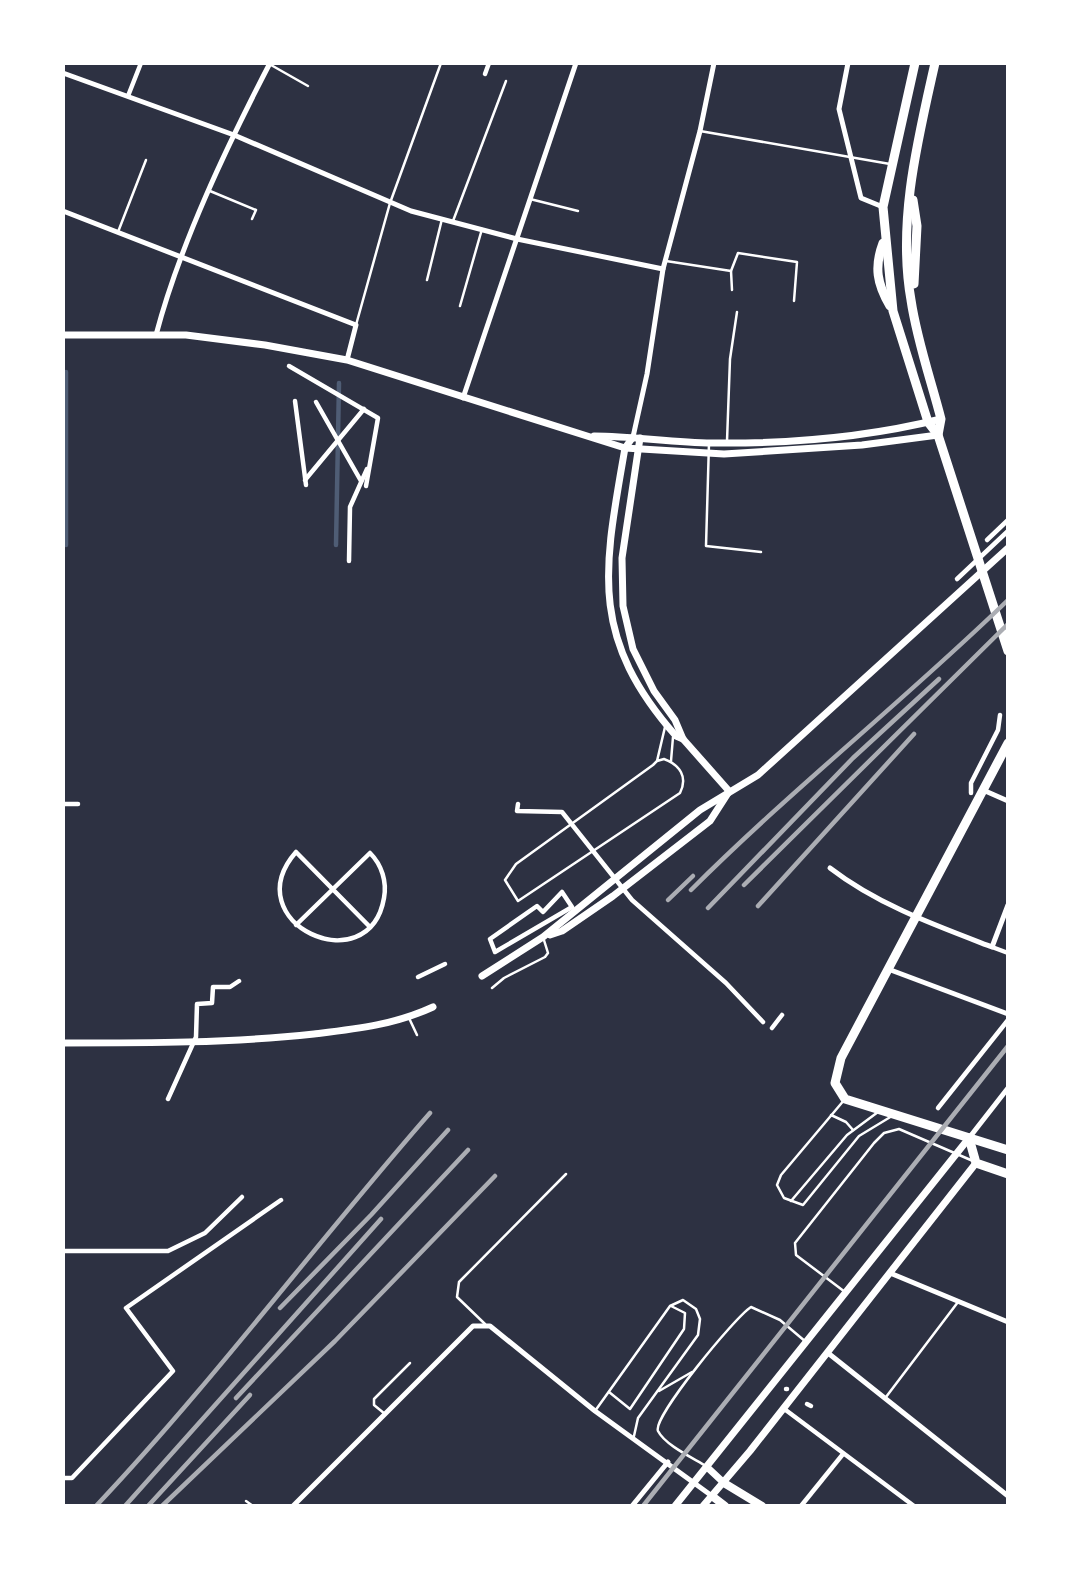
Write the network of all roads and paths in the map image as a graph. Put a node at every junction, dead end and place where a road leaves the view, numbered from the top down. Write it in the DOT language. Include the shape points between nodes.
graph roads {
  1 [pos="141,63"];
  2 [pos="270,63"];
  3 [pos="441,63"];
  4 [pos="489,63"];
  5 [pos="576,63"];
  6 [pos="714,63"];
  7 [pos="848,63"];
  8 [pos="915,63"];
  9 [pos="934,63"];
  10 [pos="63,73"];
  11 [pos="485,74"];
  12 [pos="506,81"];
  13 [pos="308,86"];
  14 [pos="128,96"];
  15 [pos="700,131"];
  16 [pos="234,135"];
  17 [pos="848,155"];
  18 [pos="146,160"];
  19 [pos="892,164"];
  20 [pos="210,191"];
  21 [pos="530,199"];
  22 [pos="390,203"];
  23 [pos="883,207"];
  24 [pos="63,211"];
  25 [pos="578,211"];
  26 [pos="251,219"];
  27 [pos="442,219"];
  28 [pos="453,221"];
  29 [pos="482,229"];
  30 [pos="118,232"];
  31 [pos="517,239"];
  32 [pos="183,258"];
  33 [pos="666,261"];
  34 [pos="663,269"];
  35 [pos="731,271"];
  36 [pos="426,280"];
  37 [pos="732,290"];
  38 [pos="794,301"];
  39 [pos="460,306"];
  40 [pos="737,312"];
  41 [pos="356,325"];
  42 [pos="63,335"];
  43 [pos="156,335"];
  44 [pos="347,360"];
  45 [pos="289,366"];
  46 [pos="464,398"];
  47 [pos="295,401"];
  48 [pos="316,402"];
  49 [pos="363,409"];
  50 [pos="942,419"];
  51 [pos="928,422"];
  52 [pos="938,435"];
  53 [pos="583,436"];
  54 [pos="637,437"];
  55 [pos="337,442"];
  56 [pos="709,443"];
  57 [pos="727,443"];
  58 [pos="625,448"];
  59 [pos="638,449"];
  60 [pos="708,454"];
  61 [pos="369,466"];
  62 [pos="361,482"];
  63 [pos="366,486"];
  64 [pos="1008,520"];
  65 [pos="1008,531"];
  66 [pos="987,540"];
  67 [pos="1008,548"];
  68 [pos="761,552"];
  69 [pos="349,561"];
  70 [pos="957,579"];
  71 [pos="1008,651"];
  72 [pos="1000,715"];
  73 [pos="675,720"];
  74 [pos="665,724"];
  75 [pos="674,734"];
  76 [pos="683,739"];
  77 [pos="1008,743"];
  78 [pos="657,761"];
  79 [pos="671,761"];
  80 [pos="983,790"];
  81 [pos="729,791"];
  82 [pos="971,793"];
  83 [pos="1008,801"];
  84 [pos="63,804"];
  85 [pos="78,804"];
  86 [pos="517,804"];
  87 [pos="830,868"];
  88 [pos="332,889"];
  89 [pos="1008,905"];
  90 [pos="572,907"];
  91 [pos="916,917"];
  92 [pos="296,925"];
  93 [pos="369,926"];
  94 [pos="543,937"];
  95 [pos="992,947"];
  96 [pos="1008,953"];
  97 [pos="445,964"];
  98 [pos="888,968"];
  99 [pos="482,976"];
  100 [pos="418,977"];
  101 [pos="239,981"];
  102 [pos="492,988"];
  103 [pos="433,1007"];
  104 [pos="1008,1014"];
  105 [pos="782,1015"];
  106 [pos="409,1018"];
  107 [pos="1008,1020"];
  108 [pos="763,1022"];
  109 [pos="772,1028"];
  110 [pos="417,1035"];
  111 [pos="63,1043"];
  112 [pos="1008,1088"];
  113 [pos="845,1098"];
  114 [pos="169,1099"];
  115 [pos="938,1108"];
  116 [pos="881,1110"];
  117 [pos="895,1114"];
  118 [pos="831,1115"];
  119 [pos="853,1130"];
  120 [pos="969,1139"];
  121 [pos="1008,1150"];
  122 [pos="955,1153"];
  123 [pos="976,1163"];
  124 [pos="566,1174"];
  125 [pos="1008,1174"];
  126 [pos="242,1197"];
  127 [pos="281,1200"];
  128 [pos="791,1201"];
  129 [pos="63,1251"];
  130 [pos="890,1273"];
  131 [pos="845,1292"];
  132 [pos="958,1302"];
  133 [pos="670,1306"];
  134 [pos="1008,1322"];
  135 [pos="485,1324"];
  136 [pos="806,1342"];
  137 [pos="828,1353"];
  138 [pos="410,1363"];
  139 [pos="695,1370"];
  140 [pos="609,1392"];
  141 [pos="656,1393"];
  142 [pos="885,1398"];
  143 [pos="783,1408"];
  144 [pos="595,1411"];
  145 [pos="385,1414"];
  146 [pos="634,1437"];
  147 [pos="843,1454"];
  148 [pos="668,1462"];
  149 [pos="708,1468"];
  150 [pos="63,1478"];
  151 [pos="724,1483"];
  152 [pos="695,1485"];
  153 [pos="712,1496"];
  154 [pos="1008,1496"];
  155 [pos="246,1500"];
  156 [pos="253,1506"];
  157 [pos="293,1506"];
  158 [pos="632,1506"];
  159 [pos="675,1506"];
  160 [pos="703,1506"];
  161 [pos="725,1506"];
  162 [pos="762,1506"];
  163 [pos="801,1506"];
  164 [pos="914,1506"];
  1 -- 14 [label="street"];
  2 -- 13 [label="lane"];
  2 -- 16 [label="street"];
  3 -- 22 [label="lane"];
  4 -- 11 [label="street"];
  5 -- 21 [label="street"];
  6 -- 15 [label="street"];
  7 -- 17 [label="street" via="839,109"];
  8 -- 19 [label="main road"];
  9 -- 50 [label="main road" via="912,188 917,226 910,299"];
  10 -- 14 [label="street"];
  12 -- 28 [label="lane"];
  14 -- 16 [label="street"];
  15 -- 17 [label="lane"];
  15 -- 33 [label="street"];
  16 -- 20 [label="street"];
  16 -- 22 [label="street"];
  17 -- 19 [label="lane"];
  17 -- 23 [label="street" via="861,198"];
  18 -- 30 [label="lane"];
  19 -- 23 [label="main road"];
  20 -- 26 [label="lane" via="256,210"];
  20 -- 32 [label="street"];
  21 -- 25 [label="lane"];
  21 -- 31 [label="street"];
  22 -- 27 [label="street"];
  22 -- 41 [label="lane"];
  23 -- 51 [label="main road" via="885,239 876,260 879,287 893,311"];
  24 -- 30 [label="street"];
  27 -- 28 [label="street"];
  27 -- 36 [label="lane"];
  28 -- 29 [label="street"];
  29 -- 31 [label="street"];
  29 -- 39 [label="lane"];
  30 -- 32 [label="street"];
  31 -- 34 [label="street"];
  31 -- 46 [label="street"];
  32 -- 41 [label="street"];
  32 -- 43 [label="street"];
  33 -- 34 [label="street"];
  33 -- 35 [label="lane"];
  34 -- 54 [label="street"];
  35 -- 37 [label="lane"];
  35 -- 38 [label="lane" via="738,253 797,262"];
  40 -- 57 [label="lane"];
  41 -- 44 [label="street"];
  42 -- 43 [label="street"];
  43 -- 44 [label="street" via="265,345"];
  44 -- 46 [label="street"];
  45 -- 49 [label="street"];
  46 -- 53 [label="street"];
  47 -- 55 [label="street" via="306,482"];
  48 -- 55 [label="street"];
  49 -- 55 [label="street"];
  49 -- 61 [label="street" via="377,418"];
  50 -- 51 [label="street"];
  50 -- 52 [label="main road"];
  51 -- 52 [label="main road"];
  51 -- 57 [label="street" via="832,437"];
  52 -- 60 [label="street" via="862,445"];
  52 -- 71 [label="main road"];
  53 -- 54 [label="street"];
  53 -- 58 [label="street"];
  54 -- 56 [label="street"];
  54 -- 58 [label="street"];
  54 -- 59 [label="street"];
  55 -- 62 [label="street"];
  56 -- 57 [label="street"];
  56 -- 60 [label="lane"];
  58 -- 59 [label="street"];
  58 -- 74 [label="street" via="607,564 611,619 636,687"];
  59 -- 60 [label="street"];
  59 -- 73 [label="street" via="622,558 622,607 634,649 654,691"];
  60 -- 68 [label="lane" via="706,546"];
  61 -- 62 [label="street"];
  61 -- 63 [label="street"];
  62 -- 69 [label="street" via="350,507"];
  64 -- 66 [label="street"];
  65 -- 70 [label="street"];
  67 -- 81 [label="street" via="758,775"];
  72 -- 82 [label="street"];
  73 -- 75 [label="lane"];
  73 -- 76 [label="street"];
  74 -- 75 [label="street"];
  74 -- 78 [label="lane"];
  75 -- 76 [label="street"];
  75 -- 79 [label="lane"];
  76 -- 81 [label="street"];
  77 -- 80 [label="main road"];
  78 -- 79 [label="lane"];
  78 -- 79 [label="lane" via="516,864 506,880 518,901 680,793 682,773"];
  80 -- 83 [label="street"];
  80 -- 91 [label="main road"];
  81 -- 94 [label="street"];
  81 -- 94 [label="street" via="710,821 613,896 562,930"];
  84 -- 85 [label="street"];
  86 -- 108 [label="street" via="517,811 562,812 629,898"];
  87 -- 91 [label="street" via="849,883"];
  88 -- 92 [label="street"];
  88 -- 92 [label="street" via="296,852 283,872 281,888 283,905"];
  88 -- 93 [label="street"];
  88 -- 93 [label="street" via="370,853 383,874 385,890 382,906"];
  89 -- 95 [label="street"];
  90 -- 90 [label="street" via="539,926 495,952 490,939 537,906 543,912 562,892"];
  91 -- 95 [label="street"];
  91 -- 98 [label="main road"];
  92 -- 93 [label="street" via="316,939 332,941 348,939"];
  94 -- 99 [label="street"];
  94 -- 102 [label="lane" via="545,957"];
  95 -- 96 [label="street"];
  97 -- 100 [label="street"];
  98 -- 104 [label="street"];
  98 -- 113 [label="main road" via="838,1067 835,1083"];
  101 -- 114 [label="street" via="213,987 212,1003 197,1004 196,1037"];
  103 -- 106 [label="street"];
  105 -- 109 [label="street"];
  106 -- 110 [label="lane"];
  106 -- 111 [label="street" via="262,1040"];
  107 -- 115 [label="street"];
  112 -- 120 [label="street"];
  113 -- 116 [label="main road"];
  113 -- 118 [label="lane"];
  116 -- 117 [label="main road"];
  116 -- 119 [label="lane"];
  117 -- 120 [label="main road"];
  117 -- 128 [label="lane" via="859,1136 803,1205"];
  118 -- 119 [label="lane"];
  118 -- 128 [label="lane" via="781,1175 777,1185"];
  119 -- 128 [label="lane"];
  120 -- 121 [label="main road"];
  120 -- 122 [label="street"];
  120 -- 123 [label="main road"];
  122 -- 123 [label="lane"];
  122 -- 131 [label="street"];
  122 -- 131 [label="lane" via="900,1129 884,1133 874,1143 795,1243 796,1255"];
  123 -- 125 [label="main road"];
  123 -- 130 [label="street"];
  124 -- 135 [label="lane" via="459,1282 457,1297"];
  126 -- 129 [label="street" via="205,1233 168,1251"];
  127 -- 150 [label="street" via="126,1308 173,1371 72,1478"];
  130 -- 132 [label="street"];
  130 -- 137 [label="street"];
  131 -- 136 [label="street"];
  132 -- 134 [label="street"];
  132 -- 142 [label="lane"];
  133 -- 140 [label="lane"];
  133 -- 140 [label="lane" via="685,1313 684,1329 630,1409"];
  133 -- 141 [label="lane" via="688,1302 700,1319 700,1329"];
  135 -- 144 [label="street"];
  135 -- 145 [label="street" via="473,1326"];
  136 -- 139 [label="lane" via="780,1321 751,1307"];
  136 -- 149 [label="street"];
  137 -- 142 [label="street"];
  137 -- 143 [label="street"];
  138 -- 145 [label="lane" via="374,1399 374,1405"];
  139 -- 141 [label="lane"];
  139 -- 149 [label="lane" via="657,1425 666,1439"];
  140 -- 144 [label="lane"];
  141 -- 146 [label="lane" via="638,1418"];
  142 -- 154 [label="street"];
  143 -- 147 [label="street"];
  143 -- 151 [label="street"];
  144 -- 146 [label="street"];
  145 -- 157 [label="street"];
  146 -- 148 [label="street"];
  147 -- 163 [label="street"];
  147 -- 164 [label="street"];
  148 -- 152 [label="street"];
  148 -- 158 [label="street"];
  149 -- 151 [label="street"];
  149 -- 152 [label="street"];
  151 -- 153 [label="street"];
  151 -- 162 [label="main road"];
  152 -- 153 [label="street"];
  152 -- 159 [label="street"];
  153 -- 160 [label="street"];
  153 -- 161 [label="main road"];
  155 -- 156 [label="lane"];
}
